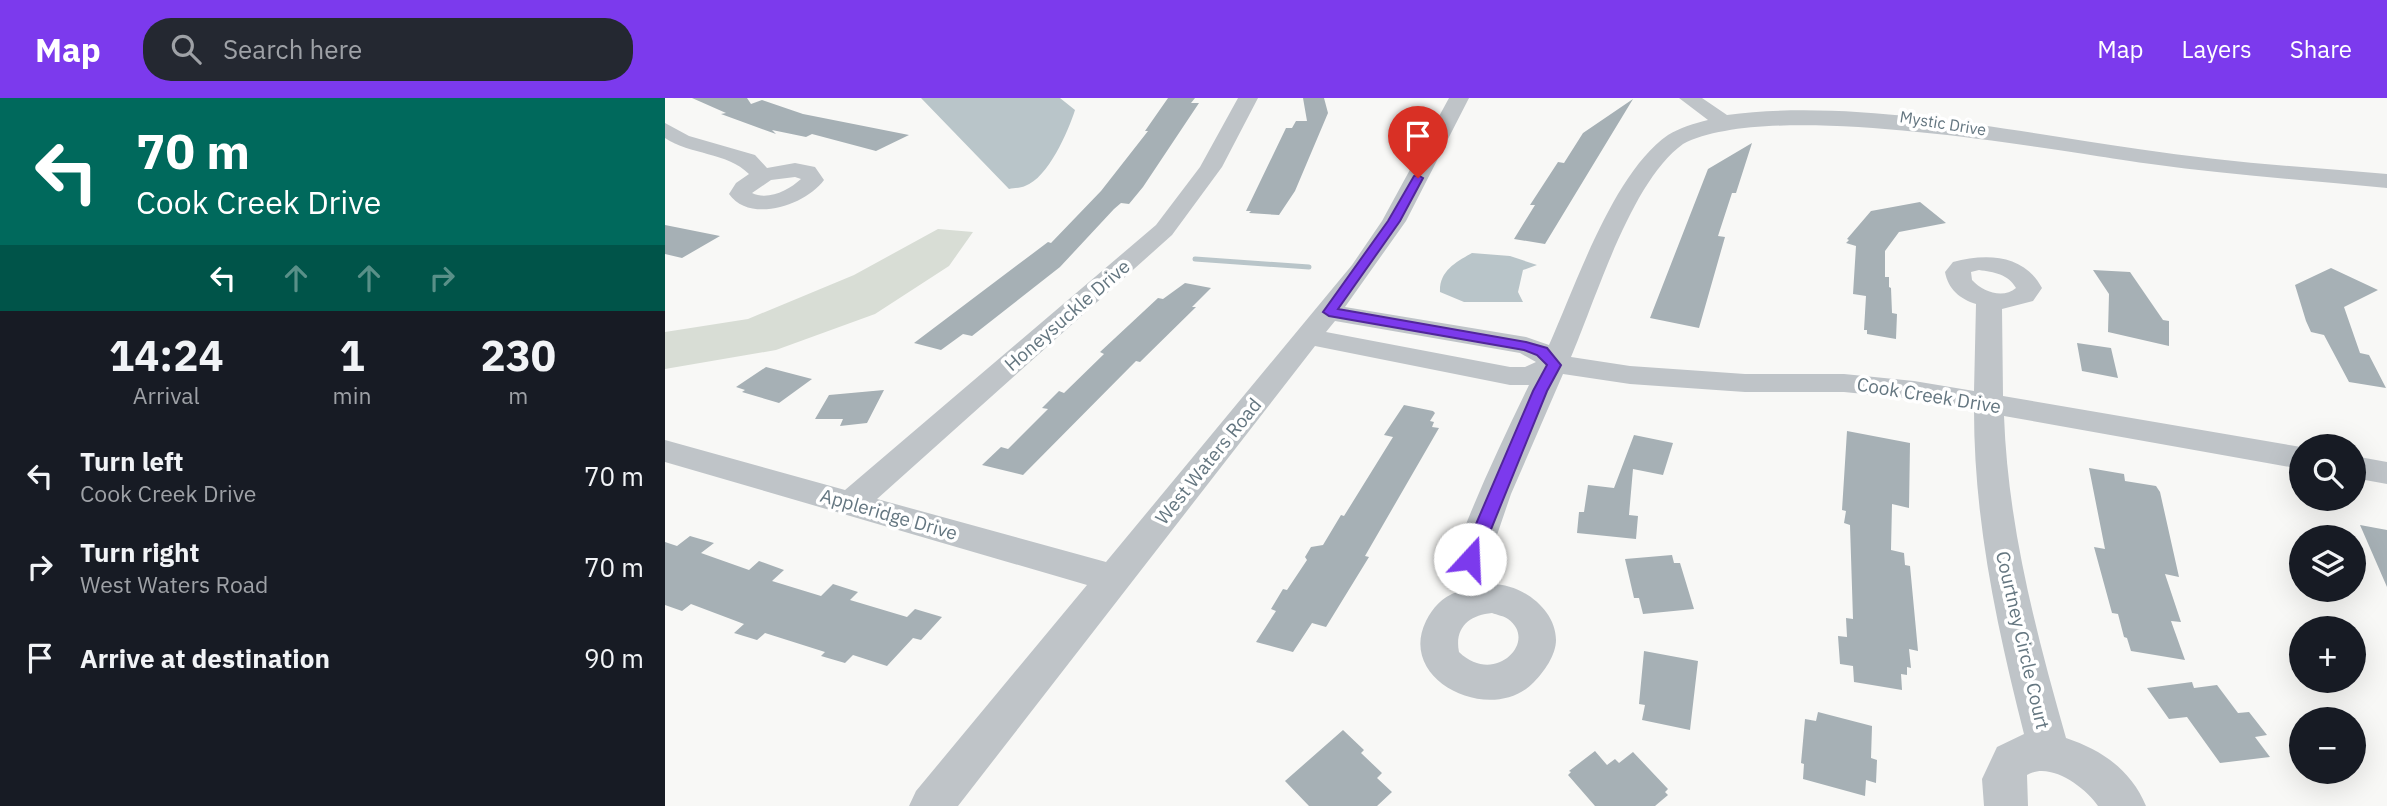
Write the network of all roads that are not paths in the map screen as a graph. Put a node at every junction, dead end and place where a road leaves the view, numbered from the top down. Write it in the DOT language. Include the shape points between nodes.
graph roads {
  1 [pos="1248,98"];
  2 [pos="1459,98"];
  3 [pos="1689,98"];
  4 [pos="1720,119"];
  5 [pos="665,129"];
  6 [pos="763,176"];
  7 [pos="2387,181"];
  8 [pos="1989,299"];
  9 [pos="1329,312"];
  10 [pos="1309,337"];
  11 [pos="1554,365"];
  12 [pos="1988,403"];
  13 [pos="665,451"];
  14 [pos="2289,456"];
  15 [pos="2366,469"];
  16 [pos="2387,473"];
  17 [pos="852,503"];
  18 [pos="1113,578"];
  19 [pos="1478,599"];
  20 [pos="2049,751"];
  21 [pos="931,806"];
  22 [pos="2006,806"];
  23 [pos="2124,806"];
  1 -- 17 [label="street, Honeysuckle Drive" via="1210,169 1164,230"];
  2 -- 9 [label="street, West Waters Road" via="1394,221"];
  3 -- 4 [label="street"];
  4 -- 7 [label="street, Mystic Drive" via="1766,110 1845,109 2142,156"];
  4 -- 11 [label="street, Mystic Drive" via="1678,137 1647,170 1627,202"];
  5 -- 6 [label="street" via="682,140 747,160"];
  8 -- 12 [label="street, Courtney Circle Court"];
  9 -- 10 [label="street, West Waters Road"];
  9 -- 11 [label="street, Cook Creek Drive" via="1526,346 1542,352"];
  10 -- 11 [label="street, Cook Creek Drive" via="1510,376 1530,376"];
  10 -- 18 [label="street, West Waters Road"];
  11 -- 12 [label="street, Cook Creek Drive" via="1745,383 1844,383"];
  11 -- 19 [label="street, Mystic Drive" via="1474,545 1466,573"];
  12 -- 14 [label="street, Cook Creek Drive"];
  12 -- 20 [label="street, Courtney Circle Court" via="2000,542 2015,625"];
  13 -- 17 [label="street, Appleridge Drive"];
  15 -- 16 [label="street"];
  17 -- 18 [label="street, Appleridge Drive"];
  18 -- 21 [label="street, West Waters Road"];
  20 -- 22 [label="street, Courtney Circle Court" via="2014,759 2005,772 2002,789"];
  20 -- 23 [label="street, Courtney Circle Court" via="2088,765 2105,779"];
}
